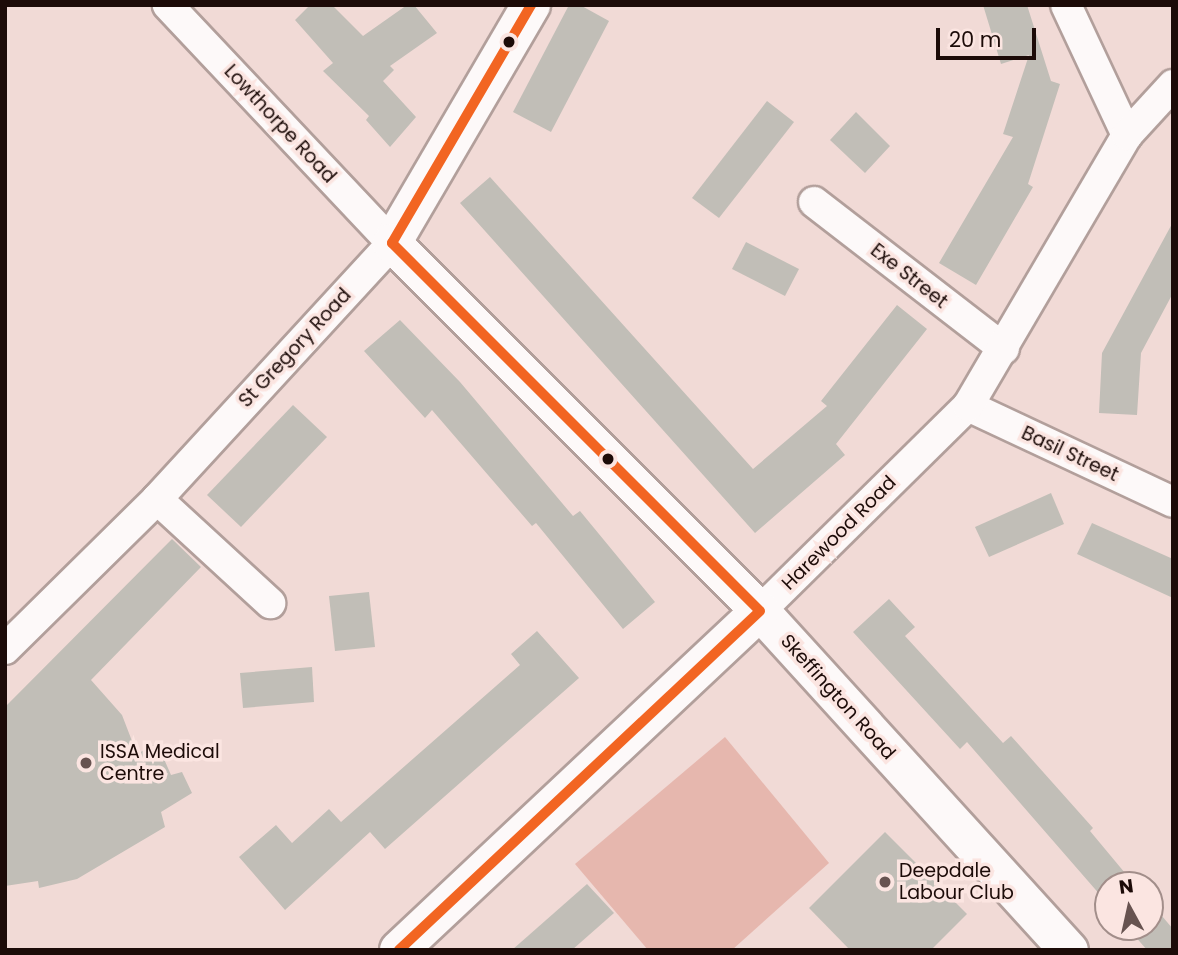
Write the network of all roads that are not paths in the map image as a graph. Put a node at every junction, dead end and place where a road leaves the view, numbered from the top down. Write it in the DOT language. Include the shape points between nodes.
graph roads {
  1 [pos="168,5"];
  2 [pos="531,5"];
  3 [pos="1066,5"];
  4 [pos="1173,85"];
  5 [pos="1126,135"];
  6 [pos="814,202"];
  7 [pos="392,243"];
  8 [pos="1004,349"];
  9 [pos="968,406"];
  10 [pos="157,499"];
  11 [pos="1173,502"];
  12 [pos="270,603"];
  13 [pos="760,611"];
  14 [pos="5,649"];
  15 [pos="398,950"];
  16 [pos="1069,950"];
  1 -- 7 [label="street, Lowthorpe Road"];
  2 -- 7 [label="street, St Gregory Road"];
  3 -- 5 [label="street"];
  4 -- 5 [label="street, Harewood Road"];
  5 -- 8 [label="street, Harewood Road"];
  6 -- 8 [label="street, Exe Street"];
  7 -- 10 [label="street, St Gregory Road"];
  7 -- 13 [label="street, Skeffington Road"];
  8 -- 9 [label="street, Harewood Road"];
  9 -- 11 [label="street, Basil Street"];
  9 -- 13 [label="street, Harewood Road"];
  10 -- 12 [label="street"];
  10 -- 14 [label="street, St Gregory Road"];
  13 -- 15 [label="street, Harewood Road"];
  13 -- 16 [label="street, Skeffington Road"];
}
